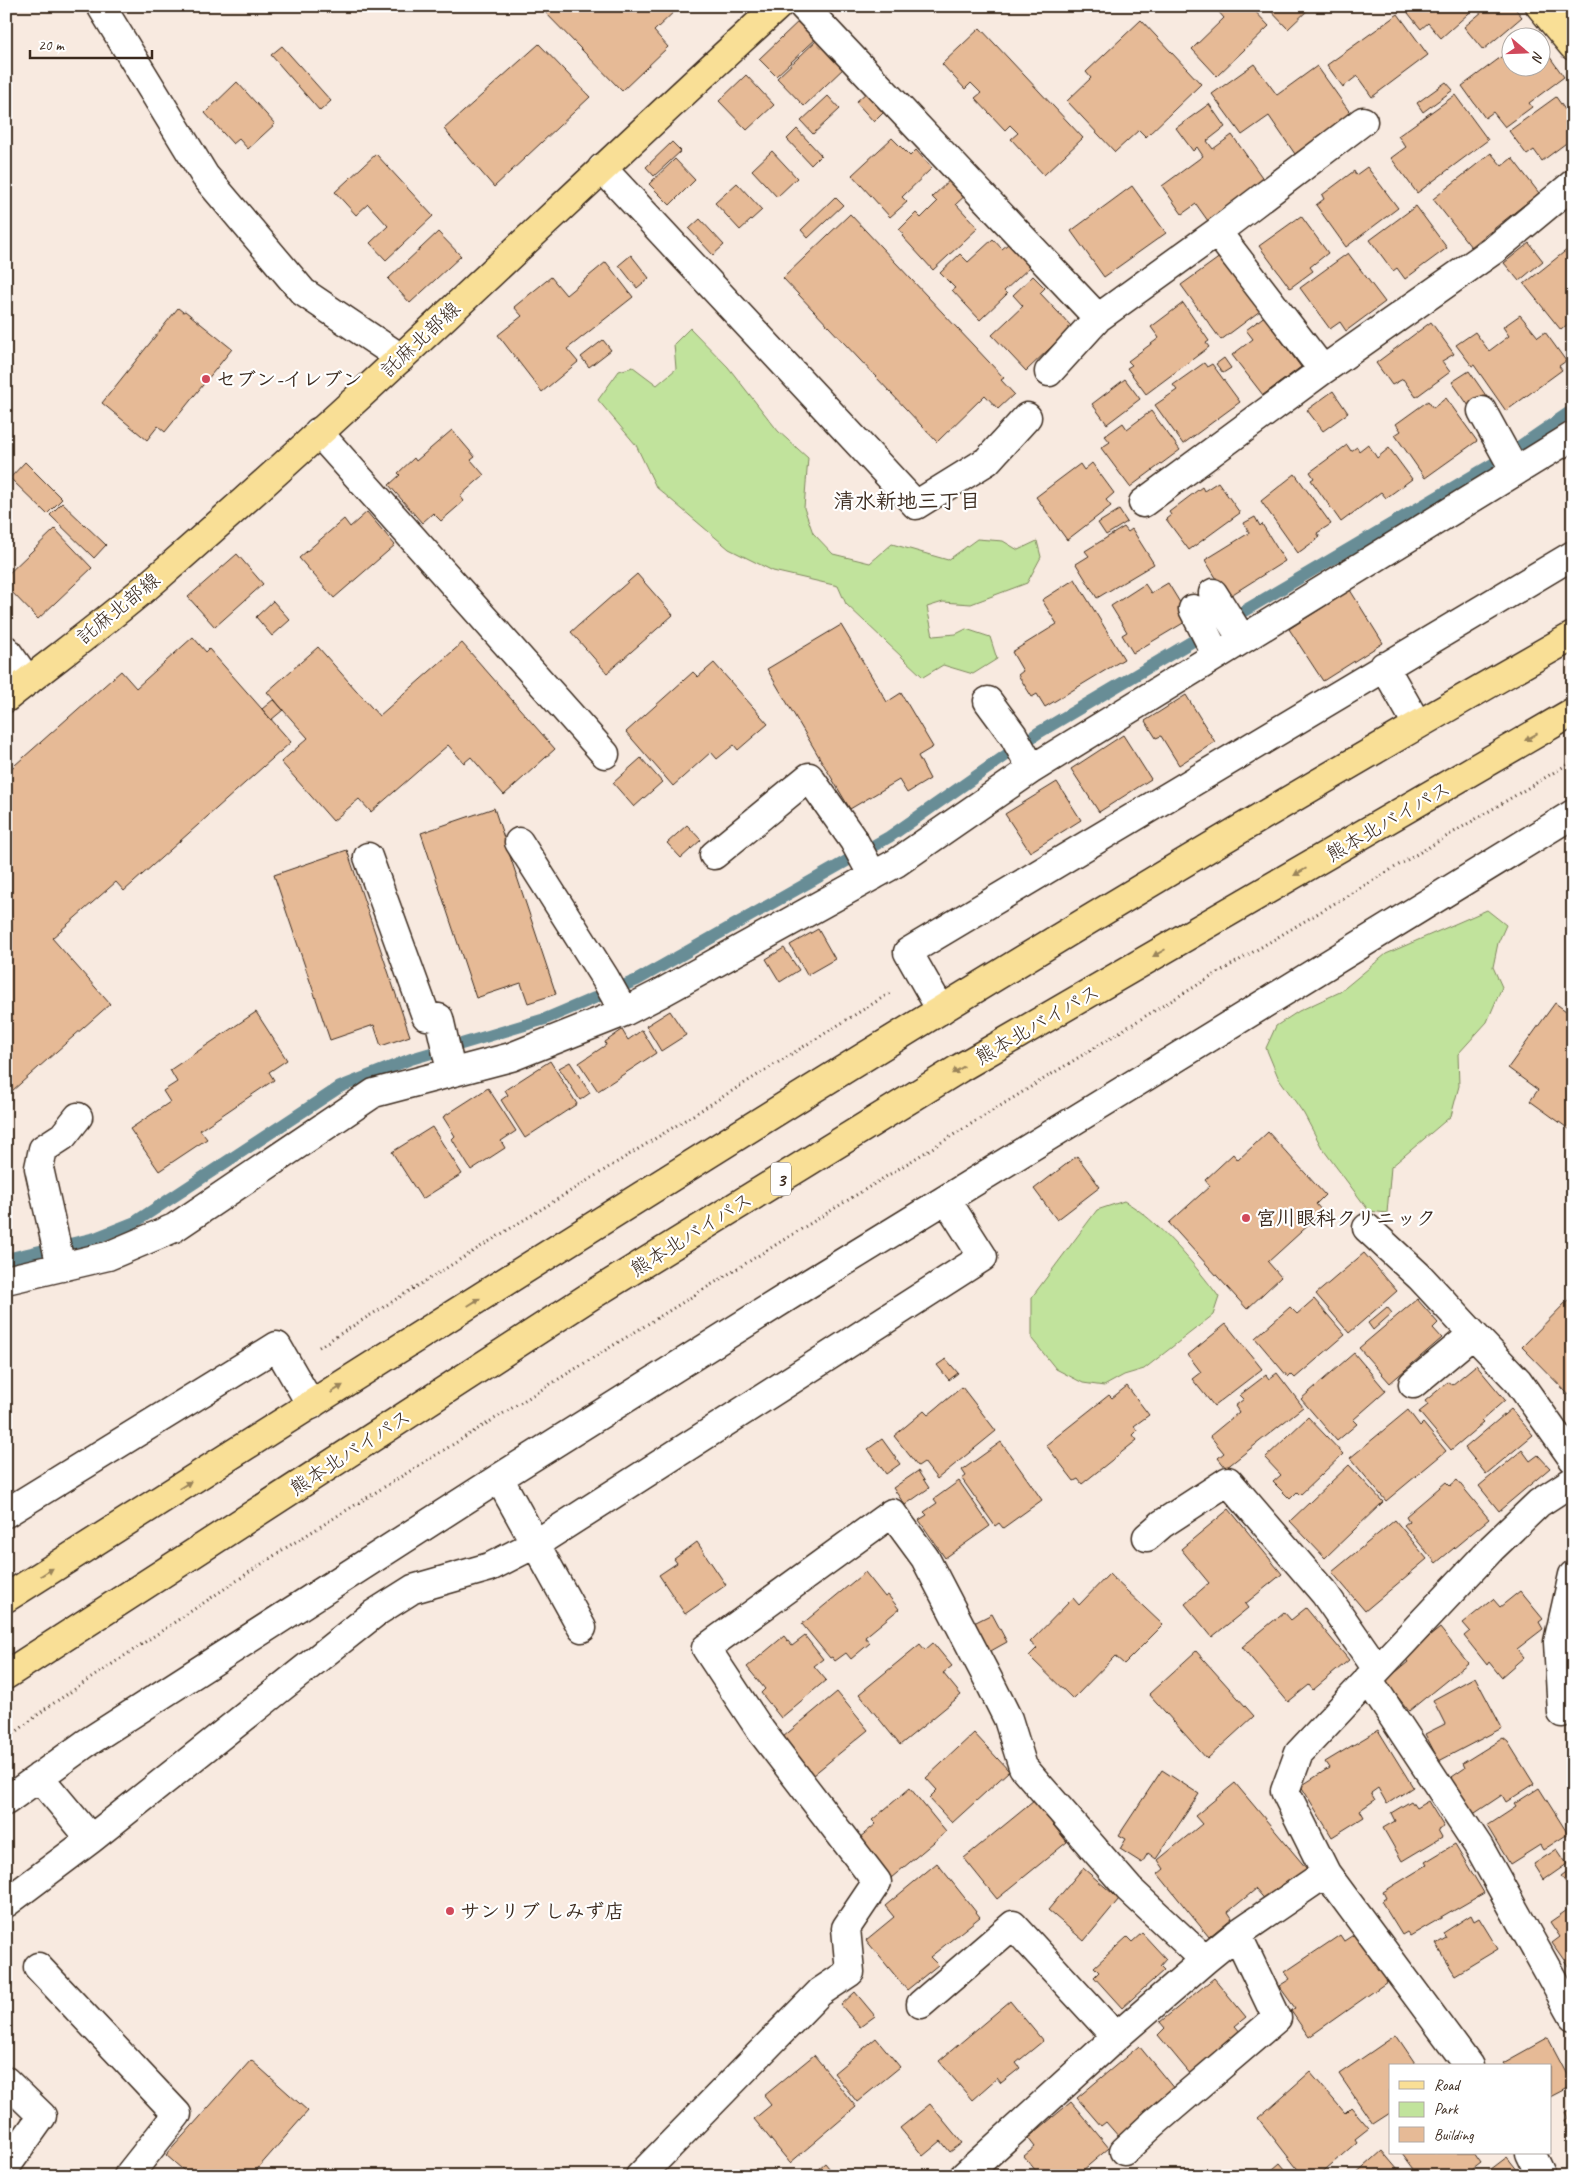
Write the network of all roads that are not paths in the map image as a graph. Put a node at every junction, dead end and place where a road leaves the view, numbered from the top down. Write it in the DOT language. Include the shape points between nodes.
graph roads {
  1 [pos="101,6"];
  2 [pos="778,6"];
  3 [pos="803,6"];
  4 [pos="1540,6"];
  5 [pos="1573,46"];
  6 [pos="1363,121"];
  7 [pos="602,168"];
  8 [pos="1573,184"];
  9 [pos="1217,232"];
  10 [pos="1098,318"];
  11 [pos="400,358"];
  12 [pos="1323,370"];
  13 [pos="1049,372"];
  14 [pos="1482,411"];
  15 [pos="1027,417"];
  16 [pos="318,432"];
  17 [pos="1573,436"];
  18 [pos="1507,457"];
  19 [pos="1143,503"];
  20 [pos="1573,555"];
  21 [pos="1573,636"];
  22 [pos="6,650"];
  23 [pos="1384,666"];
  24 [pos="28,681"];
  25 [pos="6,698"];
  26 [pos="988,701"];
  27 [pos="1573,712"];
  28 [pos="1417,724"];
  29 [pos="605,754"];
  30 [pos="1029,764"];
  31 [pos="1573,814"];
  32 [pos="519,842"];
  33 [pos="714,855"];
  34 [pos="368,857"];
  35 [pos="870,870"];
  36 [pos="621,1007"];
  37 [pos="941,1010"];
  38 [pos="450,1065"];
  39 [pos="78,1117"];
  40 [pos="946,1199"];
  41 [pos="1367,1228"];
  42 [pos="60,1261"];
  43 [pos="6,1280"];
  44 [pos="1473,1334"];
  45 [pos="1413,1384"];
  46 [pos="311,1405"];
  47 [pos="1573,1459"];
  48 [pos="499,1478"];
  49 [pos="1570,1488"];
  50 [pos="6,1513"];
  51 [pos="1147,1537"];
  52 [pos="537,1542"];
  53 [pos="1573,1575"];
  54 [pos="6,1598"];
  55 [pos="582,1628"];
  56 [pos="1372,1674"];
  57 [pos="6,1675"];
  58 [pos="1562,1713"];
  59 [pos="39,1777"];
  60 [pos="6,1801"];
  61 [pos="91,1839"];
  62 [pos="1326,1873"];
  63 [pos="6,1903"];
  64 [pos="1237,1934"];
  65 [pos="1205,1960"];
  66 [pos="38,1967"];
  67 [pos="920,2004"];
  68 [pos="1573,2016"];
  69 [pos="1116,2037"];
  70 [pos="1467,2064"];
  71 [pos="6,2081"];
  72 [pos="1124,2151"];
  73 [pos="1530,2154"];
  74 [pos="6,2163"];
  75 [pos="128,2176"];
  76 [pos="640,2176"];
  77 [pos="964,2176"];
  78 [pos="1541,2176"];
  1 -- 11 [label="street" via="205,176 303,292"];
  2 -- 7 [label="main road, 託麻北部線"];
  3 -- 10 [label="street"];
  4 -- 5 [label="main road"];
  6 -- 9 [label="street"];
  7 -- 11 [label="main road, 託麻北部線"];
  7 -- 15 [label="street" via="916,505 987,461"];
  8 -- 12 [label="street" via="1495,249"];
  9 -- 10 [label="street"];
  9 -- 12 [label="street"];
  10 -- 13 [label="street"];
  11 -- 16 [label="main road, 託麻北部線"];
  12 -- 19 [label="street"];
  14 -- 18 [label="street"];
  16 -- 24 [label="main road, 託麻北部線" via="164,573"];
  16 -- 29 [label="street"];
  17 -- 18 [label="street"];
  18 -- 30 [label="street" via="1216,624"];
  20 -- 23 [label="street"];
  21 -- 28 [label="main road"];
  22 -- 24 [label="street"];
  23 -- 28 [label="street"];
  23 -- 37 [label="street" via="908,952"];
  24 -- 25 [label="main road, 託麻北部線"];
  26 -- 30 [label="street"];
  27 -- 57 [label="main road, 熊本北バイパス / 3, one-way" via="944,1079 592,1295"];
  28 -- 37 [label="main road"];
  30 -- 35 [label="street" via="896,863"];
  31 -- 40 [label="street"];
  32 -- 36 [label="street"];
  33 -- 35 [label="street" via="809,777 854,841"];
  34 -- 38 [label="street" via="426,1016 439,1018"];
  35 -- 36 [label="street"];
  36 -- 38 [label="street" via="511,1057"];
  46 -- 37 [label="main road, one-way"];
  38 -- 42 [label="street" via="374,1093 174,1228 108,1256"];
  39 -- 42 [label="street" via="63,1136 43,1149 39,1168"];
  40 -- 48 [label="street"];
  40 -- 52 [label="street" via="983,1257"];
  41 -- 44 [label="street" via="1420,1277"];
  42 -- 43 [label="street"];
  44 -- 45 [label="street"];
  44 -- 47 [label="street" via="1518,1381"];
  46 -- 50 [label="street" via="277,1346"];
  54 -- 46 [label="main road, one-way"];
  48 -- 52 [label="street"];
  48 -- 59 [label="street"];
  49 -- 56 [label="street" via="1539,1503"];
  51 -- 56 [label="street" via="1228,1481 1325,1594"];
  52 -- 55 [label="street"];
  52 -- 61 [label="street" via="490,1567 413,1589 375,1613"];
  53 -- 58 [label="street" via="1558,1642"];
  56 -- 62 [label="street" via="1299,1753 1285,1791"];
  56 -- 68 [label="street" via="1479,1847"];
  59 -- 60 [label="street"];
  59 -- 61 [label="street"];
  61 -- 63 [label="street"];
  62 -- 64 [label="street"];
  62 -- 70 [label="street"];
  64 -- 65 [label="street"];
  64 -- 72 [label="street" via="1277,2018"];
  65 -- 69 [label="street"];
  65 -- 76 [label="street" via="1129,1889 1023,1767 1008,1719 990,1681 925,1558 892,1513 706,1648 761,1730 877,1882 846,1928 850,1972 820,1992"];
  66 -- 75 [label="street" via="177,2114"];
  67 -- 69 [label="street" via="1014,1925"];
  69 -- 77 [label="street"];
  71 -- 74 [label="street" via="42,2116"];
  73 -- 78 [label="street"];
}
